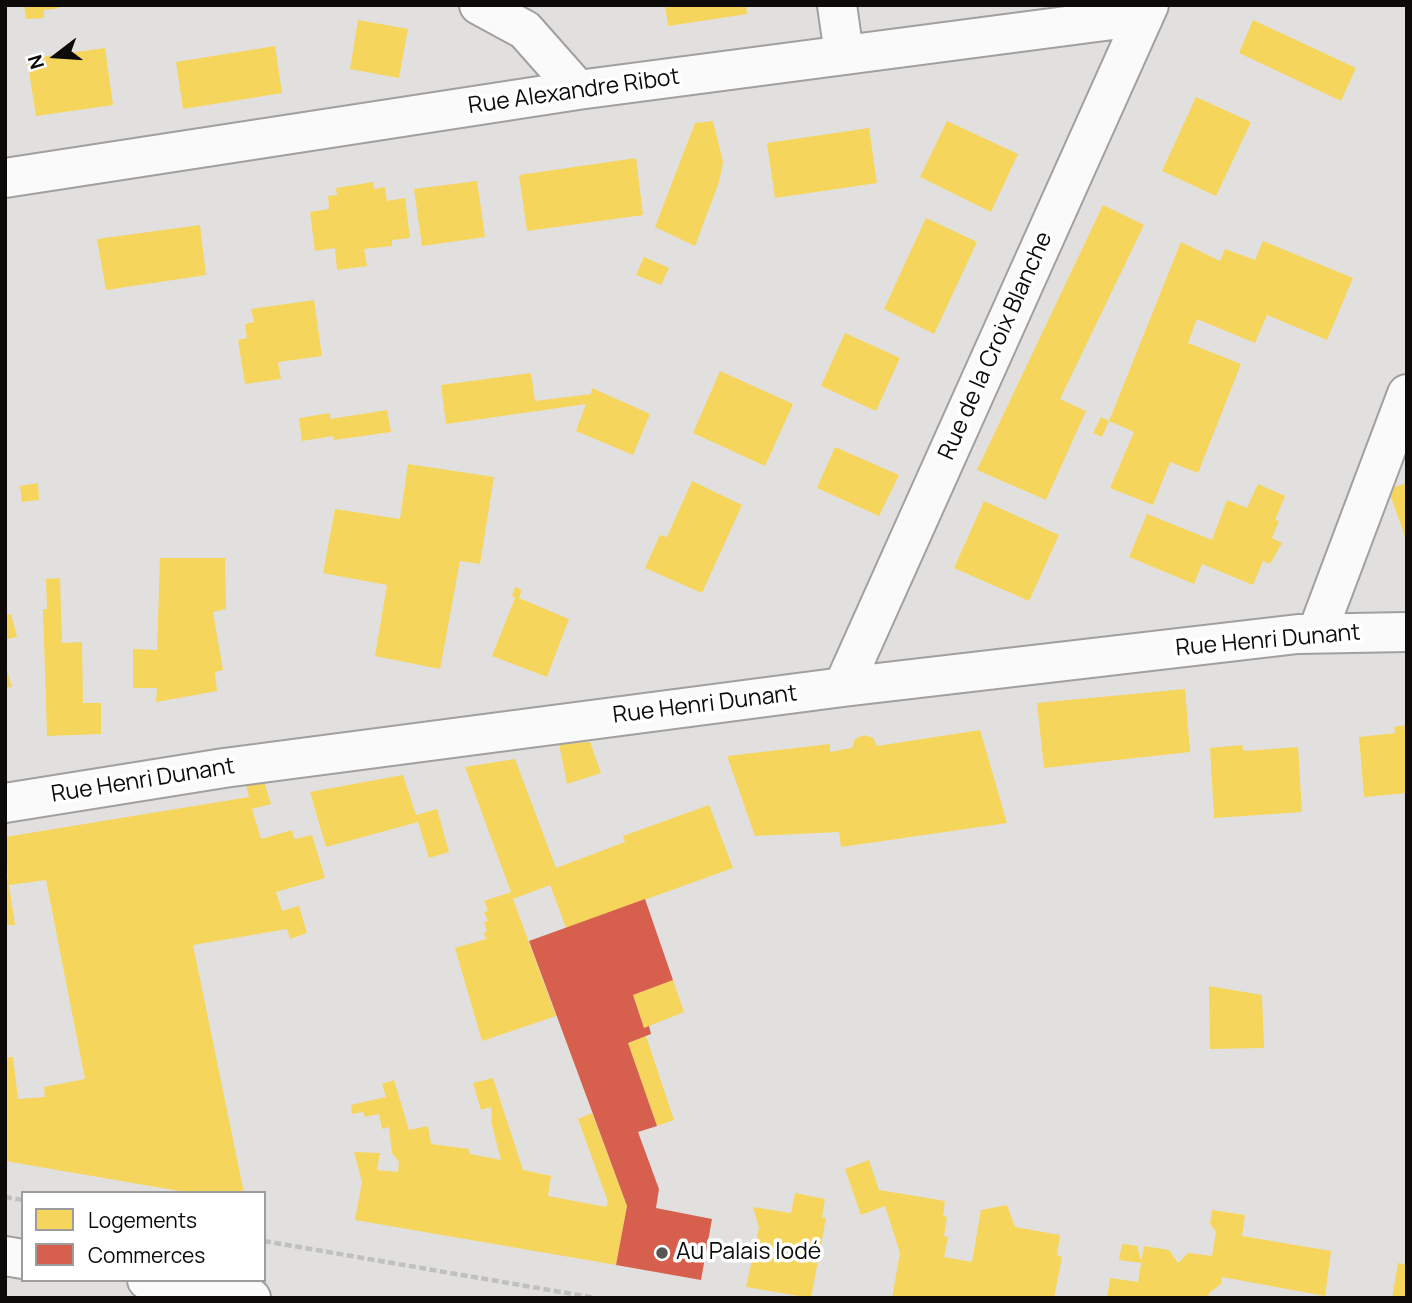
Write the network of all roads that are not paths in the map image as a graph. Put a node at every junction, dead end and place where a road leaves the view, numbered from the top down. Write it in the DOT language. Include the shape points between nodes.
graph roads {
  1 [pos="479,5"];
  2 [pos="836,5"];
  3 [pos="1146,11"];
  4 [pos="844,54"];
  5 [pos="578,90"];
  6 [pos="5,178"];
  7 [pos="1407,394"];
  8 [pos="1407,632"];
  9 [pos="1317,633"];
  10 [pos="843,687"];
  11 [pos="5,803"];
  12 [pos="154,1282"];
  13 [pos="190,1293"];
  14 [pos="251,1298"];
  1 -- 5 [label="street" via="525,30"];
  2 -- 4 [label="street"];
  3 -- 4 [label="street, Rue Alexandre Ribot"];
  3 -- 10 [label="street, Rue de la Croix Blanche"];
  4 -- 5 [label="street, Rue Alexandre Ribot"];
  5 -- 6 [label="street, Rue Alexandre Ribot"];
  7 -- 9 [label="street"];
  8 -- 9 [label="street, Rue Henri Dunant"];
  9 -- 10 [label="street, Rue Henri Dunant"];
  10 -- 11 [label="street, Rue Henri Dunant" via="224,768"];
  12 -- 13 [label="street"];
  13 -- 14 [label="street"];
}
